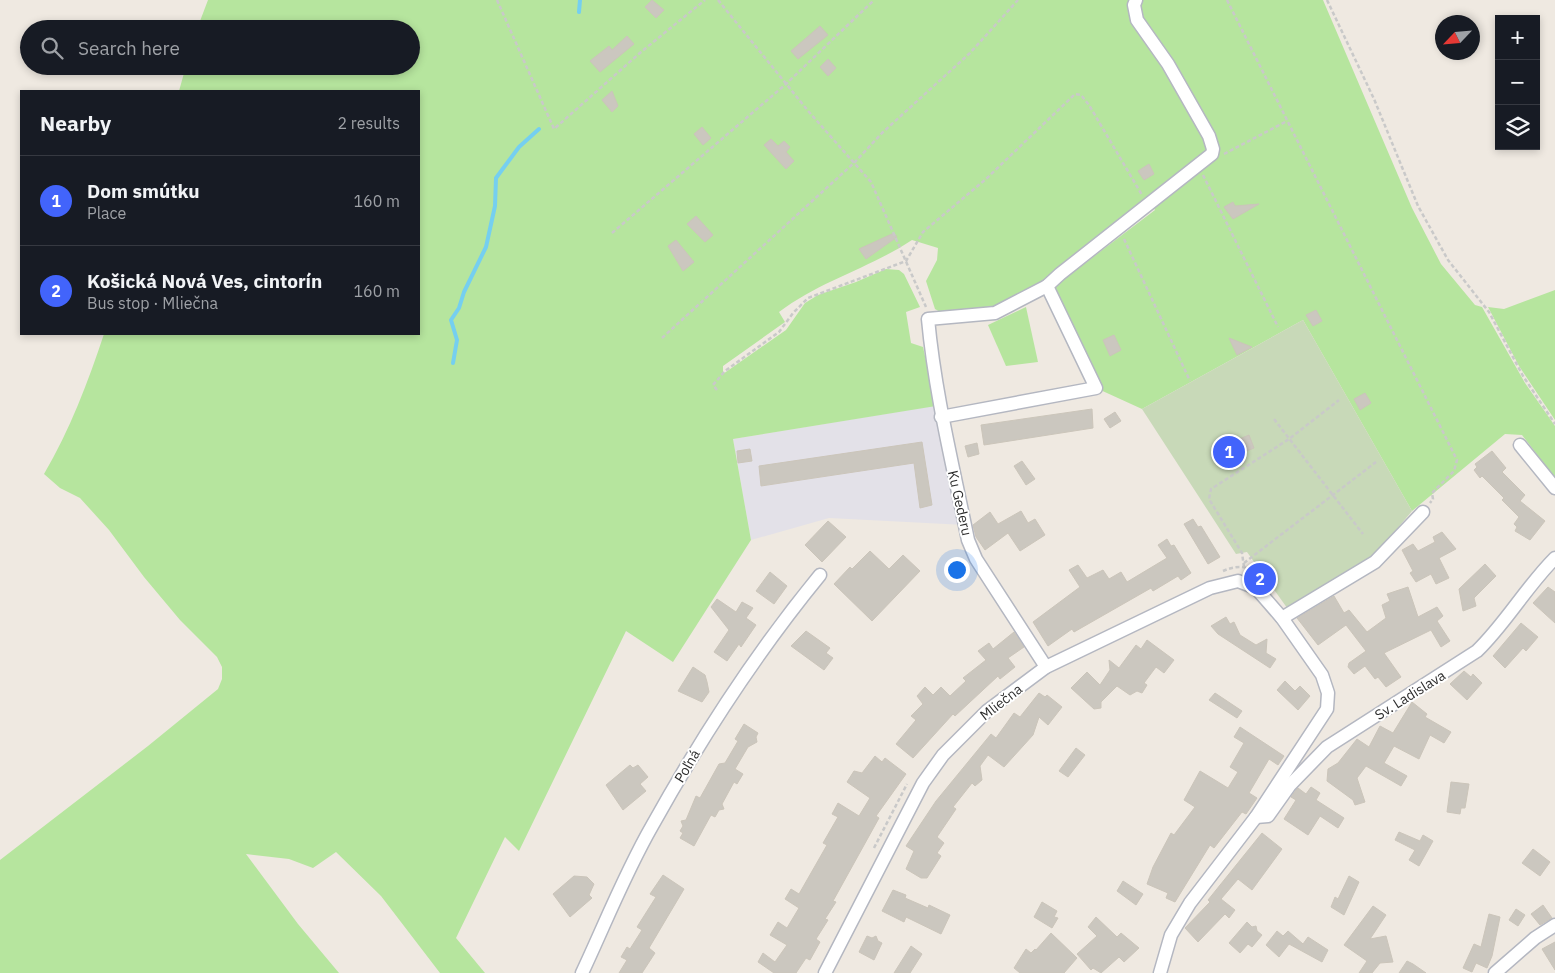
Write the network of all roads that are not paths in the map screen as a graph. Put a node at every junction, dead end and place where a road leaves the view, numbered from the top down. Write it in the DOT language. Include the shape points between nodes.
graph roads {
  1 [pos="1136,0"];
  2 [pos="1047,286"];
  3 [pos="941,417"];
  4 [pos="1520,445"];
  5 [pos="1555,488"];
  6 [pos="1423,512"];
  7 [pos="1555,558"];
  8 [pos="820,575"];
  9 [pos="1282,618"];
  10 [pos="1046,667"];
  11 [pos="1256,817"];
  12 [pos="1555,925"];
  13 [pos="582,973"];
  14 [pos="825,973"];
  15 [pos="1160,973"];
  16 [pos="1495,973"];
  1 -- 2 [label="street" via="1136,20 1168,64 1209,136 1212,154"];
  2 -- 3 [label="street, Ku Gederu" via="995,313 928,319"];
  2 -- 3 [label="street" via="1096,388"];
  3 -- 10 [label="street, Ku Gederu" via="968,540 976,559"];
  4 -- 5 [label="street"];
  6 -- 9 [label="street" via="1375,562"];
  7 -- 11 [label="street, Sv. Ladislava" via="1477,651 1327,747 1290,785 1268,816"];
  8 -- 13 [label="street, Poľná" via="776,628 689,762 651,828"];
  9 -- 10 [label="street, Mliečna" via="1256,588 1232,581 1194,595"];
  9 -- 11 [label="street, Sv. Ladislava" via="1322,675 1327,685 1328,701 1323,718"];
  10 -- 14 [label="street, Mliečna" via="987,711 943,755 923,783"];
  11 -- 15 [label="street, Sv. Ladislava" via="1190,903 1171,935"];
  12 -- 16 [label="street"];
}
